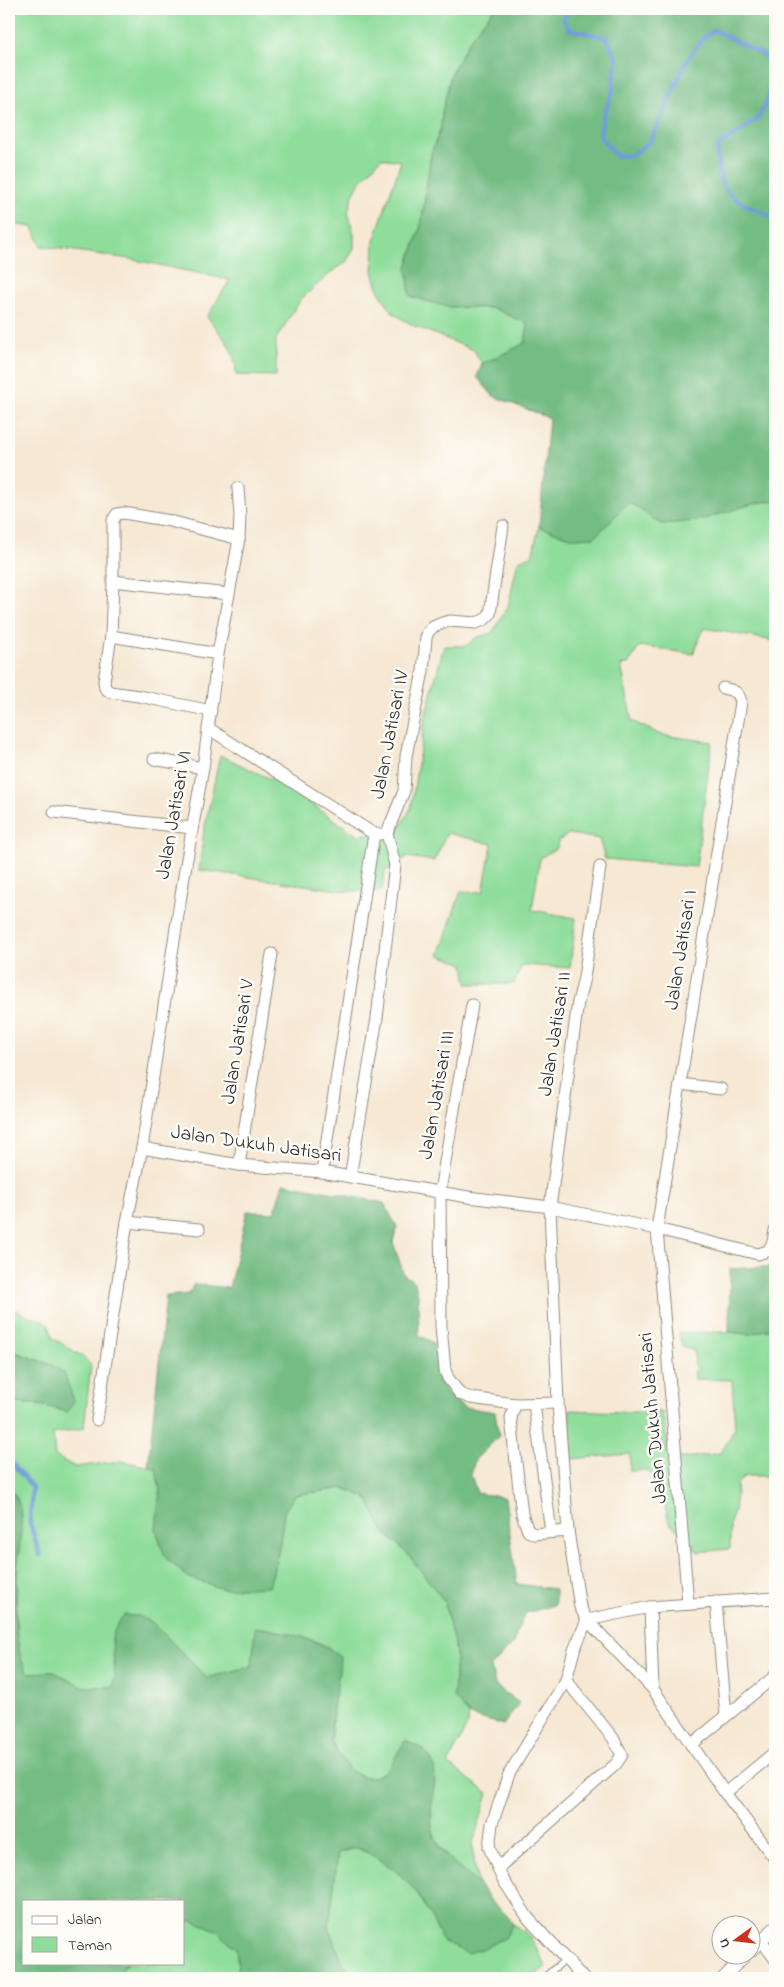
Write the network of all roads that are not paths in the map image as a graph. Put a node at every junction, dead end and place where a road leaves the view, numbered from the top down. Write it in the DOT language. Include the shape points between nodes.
graph roads {
  1 [pos="238,488"];
  2 [pos="504,526"];
  3 [pos="239,539"];
  4 [pos="114,581"];
  5 [pos="228,594"];
  6 [pos="111,636"];
  7 [pos="218,654"];
  8 [pos="723,688"];
  9 [pos="210,711"];
  10 [pos="208,728"];
  11 [pos="154,758"];
  12 [pos="203,768"];
  13 [pos="54,812"];
  14 [pos="192,828"];
  15 [pos="374,834"];
  16 [pos="387,834"];
  17 [pos="600,867"];
  18 [pos="272,954"];
  19 [pos="472,1005"];
  20 [pos="680,1084"];
  21 [pos="721,1089"];
  22 [pos="142,1148"];
  23 [pos="239,1165"];
  24 [pos="322,1172"];
  25 [pos="350,1177"];
  26 [pos="440,1191"];
  27 [pos="550,1207"];
  28 [pos="127,1222"];
  29 [pos="198,1229"];
  30 [pos="658,1229"];
  31 [pos="775,1230"];
  32 [pos="558,1403"];
  33 [pos="515,1404"];
  34 [pos="534,1404"];
  35 [pos="97,1420"];
  36 [pos="568,1531"];
  37 [pos="551,1532"];
  38 [pos="775,1598"];
  39 [pos="716,1602"];
  40 [pos="688,1604"];
  41 [pos="650,1607"];
  42 [pos="587,1620"];
  43 [pos="775,1676"];
  44 [pos="566,1680"];
  45 [pos="653,1690"];
  46 [pos="726,1716"];
  47 [pos="691,1745"];
  48 [pos="775,1752"];
  49 [pos="725,1793"];
  50 [pos="775,1859"];
  51 [pos="498,1868"];
  52 [pos="775,1927"];
  53 [pos="762,1939"];
  54 [pos="762,1941"];
  55 [pos="775,1959"];
  56 [pos="565,1960"];
  57 [pos="736,1964"];
  58 [pos="542,1978"];
  59 [pos="583,1978"];
  60 [pos="723,1978"];
  1 -- 3 [label="street, Jalan Jatisari VI"];
  2 -- 16 [label="street, Jalan Jatisari IV" via="490,614 476,623 442,623 428,632 406,756 404,791"];
  3 -- 4 [label="street" via="170,521 117,514 113,520"];
  3 -- 5 [label="street, Jalan Jatisari VI"];
  4 -- 5 [label="street"];
  4 -- 6 [label="street"];
  5 -- 7 [label="street, Jalan Jatisari VI"];
  6 -- 7 [label="street"];
  6 -- 9 [label="street" via="104,681 107,690"];
  7 -- 9 [label="street, Jalan Jatisari VI"];
  8 -- 20 [label="street, Jalan Jatisari I" via="736,692 741,702"];
  9 -- 10 [label="street, Jalan Jatisari VI"];
  10 -- 12 [label="street, Jalan Jatisari VI"];
  10 -- 15 [label="street"];
  11 -- 12 [label="street"];
  12 -- 14 [label="street, Jalan Jatisari VI"];
  13 -- 14 [label="street"];
  14 -- 22 [label="street, Jalan Jatisari VI"];
  15 -- 16 [label="street"];
  15 -- 24 [label="street"];
  16 -- 25 [label="street" via="395,865 377,1018"];
  17 -- 27 [label="street, Jalan Jatisari II"];
  18 -- 23 [label="street, Jalan Jatisari V"];
  19 -- 26 [label="street, Jalan Jatisari III"];
  20 -- 21 [label="street"];
  20 -- 30 [label="street, Jalan Jatisari I"];
  22 -- 23 [label="street, Jalan Dukuh Jatisari"];
  22 -- 28 [label="street, Jalan Dukuh Jatisari"];
  23 -- 24 [label="street, Jalan Dukuh Jatisari"];
  24 -- 25 [label="street, Jalan Dukuh Jatisari"];
  25 -- 26 [label="street, Jalan Dukuh Jatisari"];
  26 -- 27 [label="street, Jalan Dukuh Jatisari"];
  26 -- 33 [label="street" via="441,1327 445,1370 460,1394"];
  27 -- 30 [label="street, Jalan Dukuh Jatisari"];
  27 -- 32 [label="street"];
  28 -- 29 [label="street"];
  28 -- 35 [label="street, Jalan Dukuh Jatisari"];
  30 -- 31 [label="street, Jalan Dukuh Jatisari" via="758,1254 768,1251 774,1242"];
  30 -- 40 [label="street, Jalan Dukuh Jatisari"];
  32 -- 34 [label="street"];
  32 -- 36 [label="street"];
  33 -- 34 [label="street"];
  33 -- 37 [label="street" via="511,1418 522,1514 528,1531 534,1534"];
  34 -- 37 [label="street"];
  36 -- 37 [label="street"];
  36 -- 42 [label="street" via="580,1607"];
  38 -- 39 [label="street"];
  39 -- 40 [label="street"];
  39 -- 46 [label="street"];
  40 -- 41 [label="street"];
  41 -- 42 [label="street"];
  41 -- 45 [label="street"];
  42 -- 44 [label="street"];
  42 -- 45 [label="street"];
  43 -- 46 [label="street"];
  44 -- 51 [label="street" via="509,1774 490,1836 489,1847"];
  44 -- 51 [label="street" via="613,1738 622,1755 616,1764"];
  45 -- 47 [label="street"];
  46 -- 47 [label="street"];
  47 -- 49 [label="street"];
  48 -- 49 [label="street"];
  49 -- 50 [label="street"];
  51 -- 56 [label="street" via="528,1918"];
  52 -- 53 [label="street"];
  54 -- 55 [label="street"];
  56 -- 58 [label="lane"];
  56 -- 59 [label="street"];
  57 -- 60 [label="street"];
}
